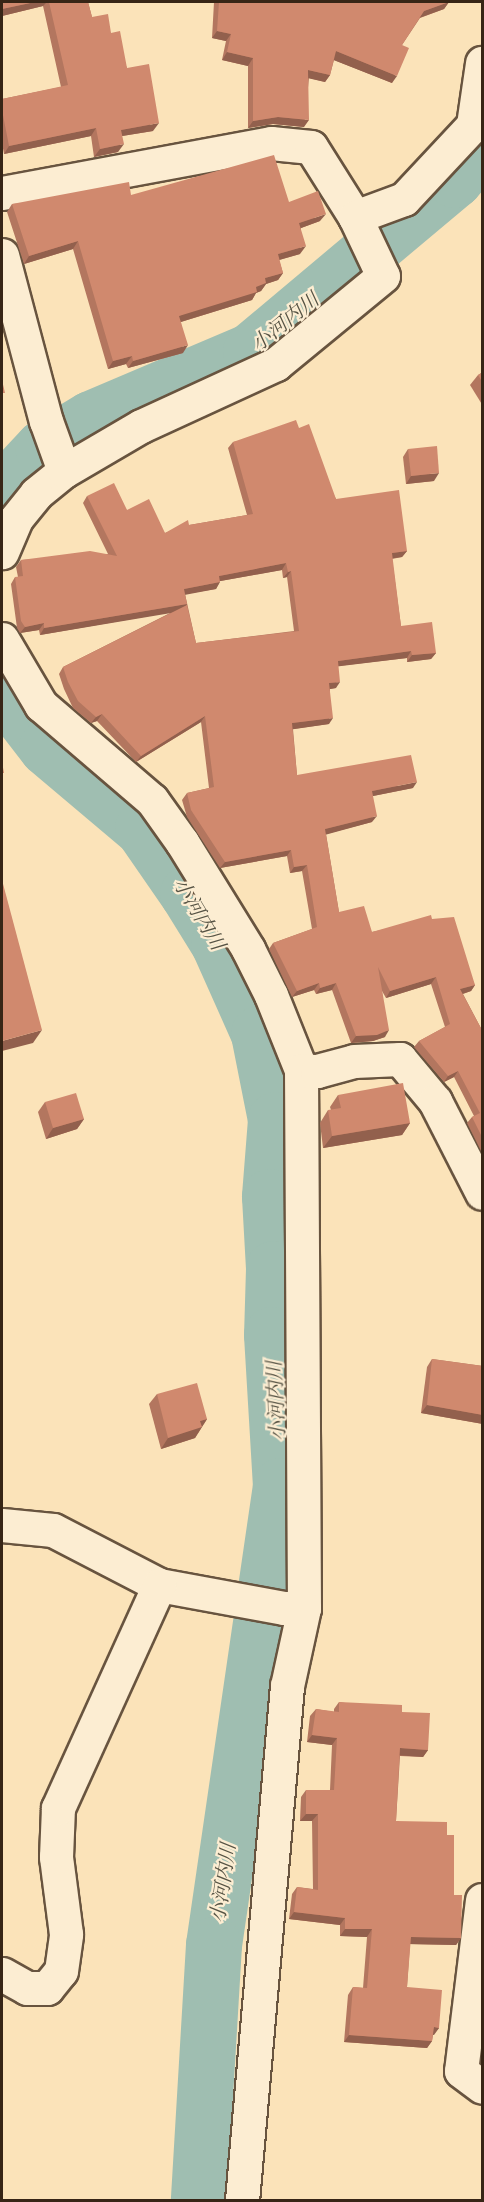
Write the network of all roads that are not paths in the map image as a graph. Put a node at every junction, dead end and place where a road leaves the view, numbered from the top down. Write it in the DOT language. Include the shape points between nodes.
graph roads {
  1 [pos="483,63"];
  2 [pos="2,193"];
  3 [pos="358,224"];
  4 [pos="2,255"];
  5 [pos="61,463"];
  6 [pos="2,552"];
  7 [pos="2,639"];
  8 [pos="301,1071"];
  9 [pos="483,1194"];
  10 [pos="2,1525"];
  11 [pos="159,1585"];
  12 [pos="294,1608"];
  13 [pos="483,1900"];
  14 [pos="2,1974"];
  15 [pos="483,2087"];
  16 [pos="242,2200"];
  1 -- 3 [label="street" via="473,125 404,199"];
  2 -- 3 [label="street" via="271,143 311,147"];
  3 -- 5 [label="street" via="383,276 276,364"];
  4 -- 5 [label="street"];
  5 -- 6 [label="street" via="23,510"];
  7 -- 8 [label="street" via="41,705 152,800 182,842 252,958"];
  8 -- 9 [label="street" via="354,1061 400,1059 435,1101"];
  8 -- 12 [label="street"];
  10 -- 11 [label="street" via="53,1530"];
  11 -- 12 [label="street"];
  11 -- 14 [label="street" via="58,1808 56,1857 66,1934 61,1971 47,1988 27,1988"];
  12 -- 16 [label="street"];
  13 -- 15 [label="street" via="462,2071"];
}
